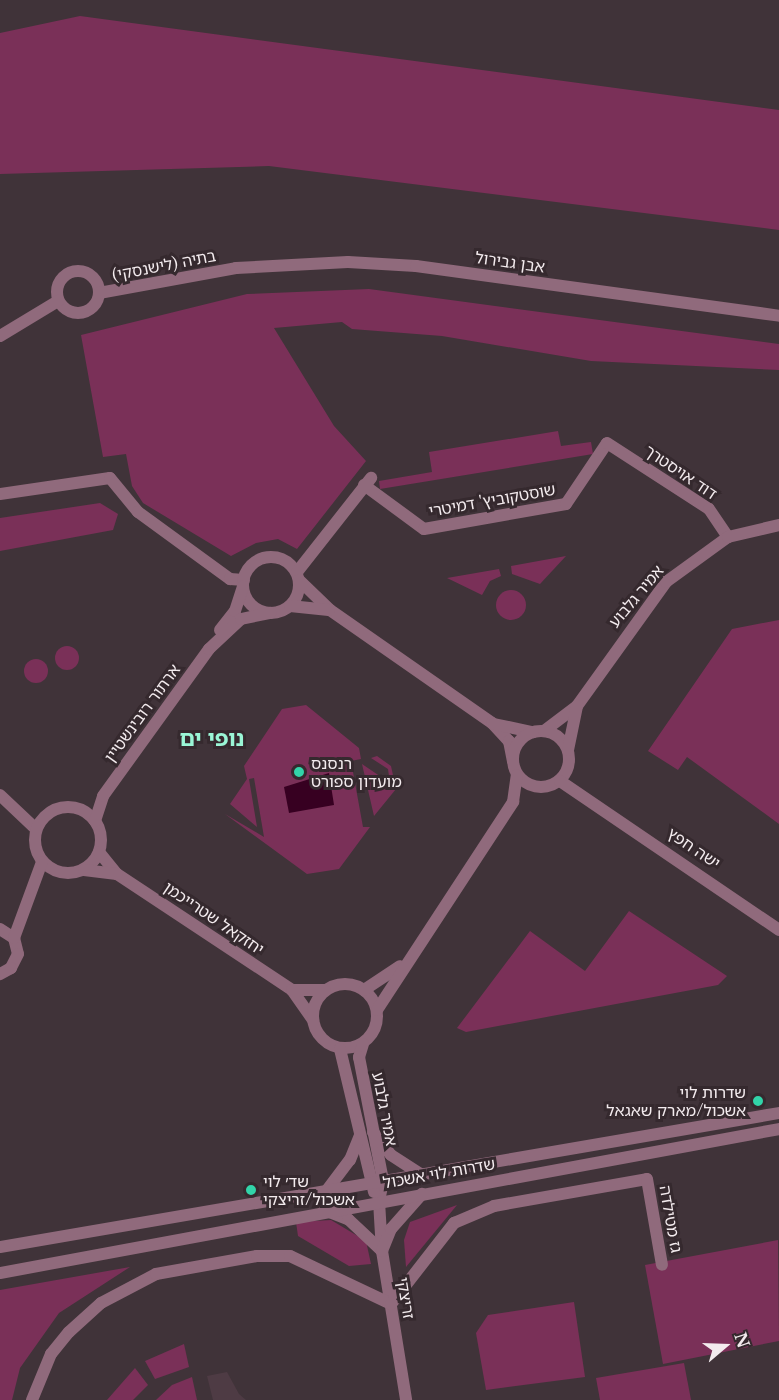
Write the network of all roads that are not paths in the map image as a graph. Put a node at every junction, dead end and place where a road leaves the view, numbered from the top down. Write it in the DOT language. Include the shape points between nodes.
graph roads {
  1 [pos="236,268"];
  2 [pos="99,293"];
  3 [pos="58,301"];
  4 [pos="779,316"];
  5 [pos="0,336"];
  6 [pos="607,443"];
  7 [pos="0,494"];
  8 [pos="779,525"];
  9 [pos="728,537"];
  10 [pos="298,576"];
  11 [pos="243,583"];
  12 [pos="290,606"];
  13 [pos="330,610"];
  14 [pos="270,613"];
  15 [pos="209,650"];
  16 [pos="577,706"];
  17 [pos="492,723"];
  18 [pos="539,731"];
  19 [pos="568,750"];
  20 [pos="513,761"];
  21 [pos="569,767"];
  22 [pos="517,775"];
  23 [pos="560,781"];
  24 [pos="539,788"];
  25 [pos="0,795"];
  26 [pos="103,796"];
  27 [pos="588,796"];
  28 [pos="513,802"];
  29 [pos="14,806"];
  30 [pos="83,811"];
  31 [pos="47,814"];
  32 [pos="95,821"];
  33 [pos="36,829"];
  34 [pos="99,852"];
  35 [pos="42,862"];
  36 [pos="84,870"];
  37 [pos="58,873"];
  38 [pos="117,874"];
  39 [pos="35,890"];
  40 [pos="18,917"];
  41 [pos="0,929"];
  42 [pos="779,930"];
  43 [pos="14,938"];
  44 [pos="403,963"];
  45 [pos="0,974"];
  46 [pos="292,990"];
  47 [pos="326,990"];
  48 [pos="364,990"];
  49 [pos="377,1010"];
  50 [pos="313,1020"];
  51 [pos="363,1044"];
  52 [pos="340,1049"];
  53 [pos="779,1113"];
  54 [pos="779,1129"];
  55 [pos="367,1133"];
  56 [pos="422,1175"];
  57 [pos="383,1181"];
  58 [pos="370,1183"];
  59 [pos="327,1190"];
  60 [pos="423,1192"];
  61 [pos="379,1201"];
  62 [pos="323,1210"];
  63 [pos="0,1247"];
  64 [pos="382,1251"];
  65 [pos="662,1264"];
  66 [pos="4,1273"];
  67 [pos="391,1304"];
  68 [pos="32,1400"];
  69 [pos="406,1400"];
  1 -- 2 [label="street, בתיה (לישנסקי)"];
  1 -- 4 [label="street, אבן גבירול" via="302,261 416,266"];
  2 -- 3 [label="street" via="95,305 79,313"];
  2 -- 3 [label="street" via="90,274 77,270 59,280"];
  3 -- 5 [label="street"];
  6 -- 9 [label="street, דוד אויסטרך" via="709,509"];
  6 -- 10 [label="street, שוסטקוביץ' דמיטרי" via="566,504 424,529 367,481"];
  7 -- 11 [label="street" via="110,478 138,512 230,579"];
  8 -- 9 [label="street, אמיר גלבוע"];
  9 -- 16 [label="street, אמיר גלבוע" via="666,582"];
  10 -- 11 [label="street" via="286,561 263,558 250,566"];
  10 -- 12 [label="street"];
  10 -- 13 [label="street"];
  11 -- 14 [label="street" via="250,603"];
  11 -- 15 [label="street, ארתור רובינשטיין" via="235,611"];
  12 -- 13 [label="street"];
  12 -- 14 [label="street"];
  13 -- 17 [label="street"];
  14 -- 15 [label="street, ארתור רובינשטיין" via="241,619"];
  15 -- 26 [label="street, ארתור רובינשטיין"];
  16 -- 18 [label="street, אמיר גלבוע"];
  16 -- 19 [label="street, אמיר גלבוע"];
  17 -- 18 [label="street"];
  17 -- 20 [label="street" via="509,741"];
  18 -- 19 [label="street" via="556,735"];
  18 -- 20 [label="street" via="518,742"];
  19 -- 21 [label="street"];
  20 -- 22 [label="street"];
  21 -- 23 [label="street"];
  21 -- 27 [label="street, ישה חפץ"];
  22 -- 24 [label="street"];
  22 -- 28 [label="street"];
  23 -- 24 [label="street"];
  23 -- 27 [label="street, ישה חפץ"];
  24 -- 28 [label="street"];
  25 -- 29 [label="street"];
  26 -- 30 [label="street, ארתור רובינשטיין"];
  26 -- 32 [label="street, ארתור רובינשטיין"];
  27 -- 42 [label="street, ישה חפץ"];
  28 -- 44 [label="street"];
  29 -- 31 [label="street"];
  29 -- 33 [label="street"];
  30 -- 31 [label="street" via="68,807"];
  30 -- 32 [label="street"];
  31 -- 33 [label="street"];
  32 -- 34 [label="street"];
  33 -- 35 [label="street" via="34,843"];
  34 -- 36 [label="street"];
  34 -- 38 [label="street, יחזקאל שטרייכמן"];
  35 -- 37 [label="street"];
  35 -- 39 [label="street"];
  36 -- 37 [label="street"];
  36 -- 38 [label="street, יחזקאל שטרייכמן"];
  37 -- 39 [label="street"];
  38 -- 46 [label="street, יחזקאל שטרייכמן"];
  39 -- 40 [label="street"];
  40 -- 41 [label="street"];
  40 -- 43 [label="street"];
  41 -- 43 [label="street"];
  43 -- 45 [label="street" via="16,962"];
  44 -- 48 [label="street"];
  44 -- 49 [label="street"];
  46 -- 47 [label="street"];
  46 -- 50 [label="street, יחזקאל שטרייכמן"];
  47 -- 48 [label="street" via="343,984"];
  47 -- 50 [label="street" via="314,1006"];
  48 -- 49 [label="street"];
  49 -- 51 [label="street" via="376,1026"];
  50 -- 52 [label="street" via="322,1039"];
  51 -- 52 [label="street"];
  51 -- 55 [label="street, אמיר גלבוע" via="359,1057"];
  52 -- 55 [label="street, אמיר גלבוע"];
  53 -- 56 [label="street, שדרות לוי אשכול"];
  54 -- 60 [label="street, שדרות לוי אשכול"];
  55 -- 56 [label="street"];
  55 -- 57 [label="street, אמיר גלבוע"];
  55 -- 58 [label="street, אמיר גלבוע"];
  55 -- 59 [label="street"];
  56 -- 57 [label="street, שדרות לוי אשכול"];
  57 -- 58 [label="street, שדרות לוי אשכול"];
  57 -- 61 [label="street, אמיר גלבוע"];
  58 -- 59 [label="street, שדרות לוי אשכול"];
  58 -- 61 [label="street, אמיר גלבוע"];
  59 -- 63 [label="street, שדרות לוי אשכול"];
  60 -- 61 [label="street, שדרות לוי אשכול"];
  60 -- 64 [label="street" via="391,1229"];
  61 -- 62 [label="street, שדרות לוי אשכול"];
  61 -- 64 [label="street, זריצקי"];
  62 -- 64 [label="street" via="348,1219"];
  62 -- 66 [label="street, שדרות לוי אשכול"];
  64 -- 67 [label="street, זריצקי"];
  65 -- 67 [label="street, גז מטילדה" via="648,1179 494,1206 454,1223"];
  67 -- 68 [label="street" via="290,1256 174,1271 135,1282 69,1332 51,1354"];
  67 -- 69 [label="street, זריצקי"];
}
